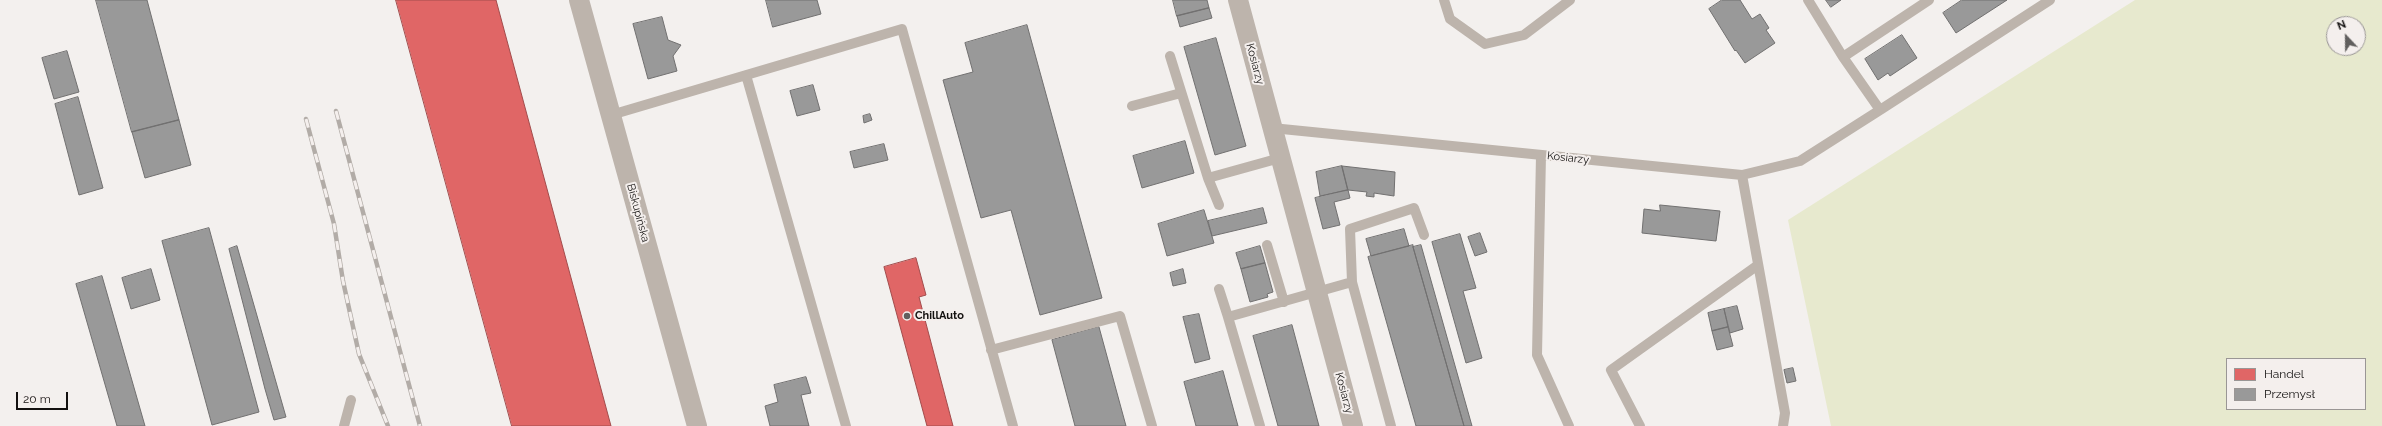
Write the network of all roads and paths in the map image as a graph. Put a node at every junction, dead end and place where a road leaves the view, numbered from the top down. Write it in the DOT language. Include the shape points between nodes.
graph roads {
  1 [pos="579,0"];
  2 [pos="1238,0"];
  3 [pos="1444,0"];
  4 [pos="1570,0"];
  5 [pos="1808,0"];
  6 [pos="1929,0"];
  7 [pos="2050,0"];
  8 [pos="1170,56"];
  9 [pos="1843,56"];
  10 [pos="746,75"];
  11 [pos="1181,93"];
  12 [pos="1132,106"];
  13 [pos="1880,110"];
  14 [pos="611,115"];
  15 [pos="1272,128"];
  16 [pos="1541,155"];
  17 [pos="1280,158"];
  18 [pos="1742,175"];
  19 [pos="1208,178"];
  20 [pos="1220,205"];
  21 [pos="1424,235"];
  22 [pos="1267,245"];
  23 [pos="1758,266"];
  24 [pos="1352,282"];
  25 [pos="1219,289"];
  26 [pos="1317,293"];
  27 [pos="1284,302"];
  28 [pos="1228,317"];
  29 [pos="991,350"];
  30 [pos="351,400"];
  31 [pos="344,426"];
  32 [pos="696,426"];
  33 [pos="846,426"];
  34 [pos="1013,426"];
  35 [pos="1152,426"];
  36 [pos="1260,426"];
  37 [pos="1353,426"];
  38 [pos="1391,426"];
  39 [pos="1569,426"];
  40 [pos="1640,426"];
  41 [pos="1783,426"];
  1 -- 14 [label="street, Biskupińska"];
  2 -- 15 [label="street, Kosiarzy"];
  3 -- 4 [label="lane" via="1450,19 1485,44 1524,35"];
  5 -- 9 [label="lane"];
  6 -- 9 [label="lane"];
  7 -- 13 [label="lane, Kosiarzy"];
  8 -- 11 [label="lane"];
  9 -- 13 [label="lane"];
  10 -- 14 [label="lane"];
  10 -- 29 [label="lane" via="902,29"];
  10 -- 33 [label="lane"];
  11 -- 12 [label="lane"];
  11 -- 19 [label="lane"];
  13 -- 18 [label="lane, Kosiarzy" via="1800,161"];
  14 -- 32 [label="street, Biskupińska"];
  15 -- 16 [label="lane, Kosiarzy"];
  15 -- 17 [label="street, Kosiarzy"];
  16 -- 18 [label="lane, Kosiarzy"];
  16 -- 39 [label="lane" via="1537,355"];
  17 -- 19 [label="lane"];
  17 -- 26 [label="street, Kosiarzy"];
  18 -- 23 [label="lane"];
  19 -- 20 [label="lane"];
  21 -- 24 [label="lane" via="1414,208 1350,229"];
  22 -- 27 [label="lane"];
  23 -- 40 [label="lane" via="1611,370"];
  23 -- 41 [label="lane" via="1785,413"];
  24 -- 26 [label="lane"];
  24 -- 38 [label="lane"];
  25 -- 28 [label="lane"];
  26 -- 27 [label="lane"];
  26 -- 37 [label="street, Kosiarzy"];
  27 -- 28 [label="lane"];
  28 -- 36 [label="lane"];
  29 -- 34 [label="lane"];
  29 -- 35 [label="lane" via="1120,316"];
  30 -- 31 [label="lane"];
}
